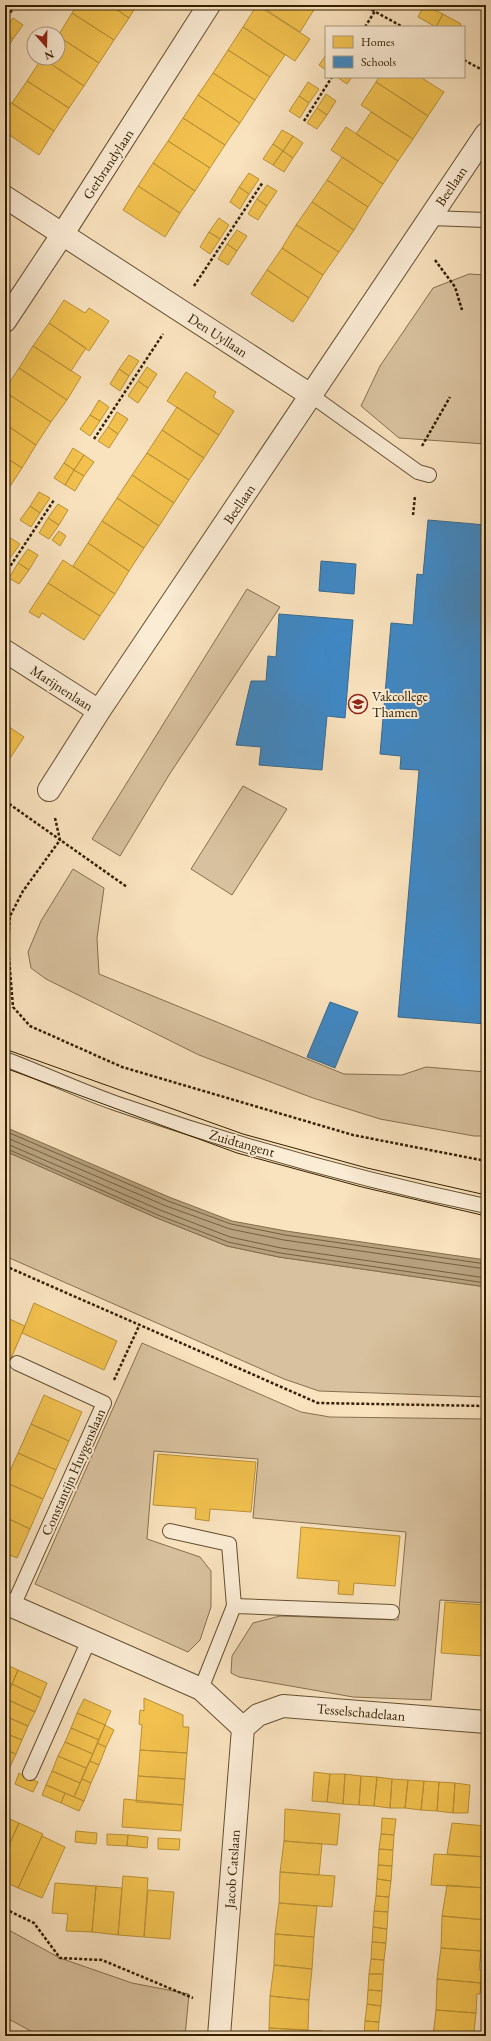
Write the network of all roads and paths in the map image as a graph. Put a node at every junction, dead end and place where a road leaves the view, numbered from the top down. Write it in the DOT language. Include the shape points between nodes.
graph roads {
  1 [pos="15,5"];
  2 [pos="209,5"];
  3 [pos="363,5"];
  4 [pos="375,11"];
  5 [pos="5,21"];
  6 [pos="365,26"];
  7 [pos="401,26"];
  8 [pos="465,61"];
  9 [pos="486,72"];
  10 [pos="331,78"];
  11 [pos="304,121"];
  12 [pos="486,134"];
  13 [pos="5,197"];
  14 [pos="430,218"];
  15 [pos="486,220"];
  16 [pos="62,235"];
  17 [pos="418,236"];
  18 [pos="462,310"];
  19 [pos="5,321"];
  20 [pos="312,396"];
  21 [pos="450,397"];
  22 [pos="410,466"];
  23 [pos="429,475"];
  24 [pos="54,500"];
  25 [pos="5,574"];
  26 [pos="5,651"];
  27 [pos="99,712"];
  28 [pos="49,790"];
  29 [pos="5,801"];
  30 [pos="60,840"];
  31 [pos="127,887"];
  32 [pos="5,1059"];
  33 [pos="486,1161"];
  34 [pos="486,1206"];
  35 [pos="5,1266"];
  36 [pos="139,1326"];
  37 [pos="18,1363"];
  38 [pos="104,1402"];
  39 [pos="486,1406"];
  40 [pos="170,1531"];
  41 [pos="9,1605"];
  42 [pos="234,1606"];
  43 [pos="392,1612"];
  44 [pos="88,1640"];
  45 [pos="201,1689"];
  46 [pos="486,1722"];
  47 [pos="243,1728"];
  48 [pos="30,1773"];
  49 [pos="5,1909"];
  50 [pos="221,2010"];
  51 [pos="219,2036"];
  1 -- 5 [label="path"];
  2 -- 16 [label="street, Gerbrandylaan"];
  3 -- 4 [label="path"];
  4 -- 6 [label="path"];
  4 -- 7 [label="path"];
  8 -- 9 [label="path"];
  10 -- 11 [label="path"];
  12 -- 14 [label="street, Beellaan"];
  13 -- 16 [label="street, Den Uyllaan"];
  14 -- 15 [label="lane, Beellaan"];
  14 -- 17 [label="street, Beellaan"];
  16 -- 19 [label="street, Gerbrandylaan"];
  16 -- 20 [label="street, Den Uyllaan"];
  17 -- 18 [label="path" via="455,287"];
  17 -- 20 [label="street, Beellaan"];
  20 -- 22 [label="lane, Den Uyllaan"];
  20 -- 27 [label="street, Beellaan"];
  21 -- 22 [label="path"];
  22 -- 23 [label="lane, Den Uyllaan"];
  24 -- 25 [label="path"];
  26 -- 27 [label="street, Marijnenlaan"];
  27 -- 28 [label="street, Beellaan"];
  29 -- 30 [label="path"];
  30 -- 31 [label="path"];
  30 -- 33 [label="path" via="23,891 10,916 8,945 13,1007 30,1026 122,1067 354,1135"];
  32 -- 34 [label="lane, Zuidtangent" via="114,1103 240,1143 364,1177"];
  35 -- 36 [label="path"];
  36 -- 38 [label="path"];
  36 -- 39 [label="path" via="318,1403"];
  37 -- 38 [label="lane, Constantijn Huygenslaan"];
  38 -- 41 [label="lane, Constantijn Huygenslaan"];
  40 -- 42 [label="lane" via="229,1544"];
  41 -- 44 [label="street, Constantijn Huygenslaan"];
  42 -- 43 [label="lane"];
  42 -- 45 [label="lane"];
  44 -- 45 [label="street, Constantijn Huygenslaan"];
  44 -- 48 [label="lane"];
  45 -- 47 [label="street, Constantijn Huygenslaan"];
  46 -- 47 [label="street, Tesselschadelaan" via="283,1706 258,1715"];
  47 -- 50 [label="street, Jacob Catslaan"];
  49 -- 50 [label="path" via="34,1923 60,1958 102,1960"];
  50 -- 51 [label="street, Jacob Catslaan"];
}
